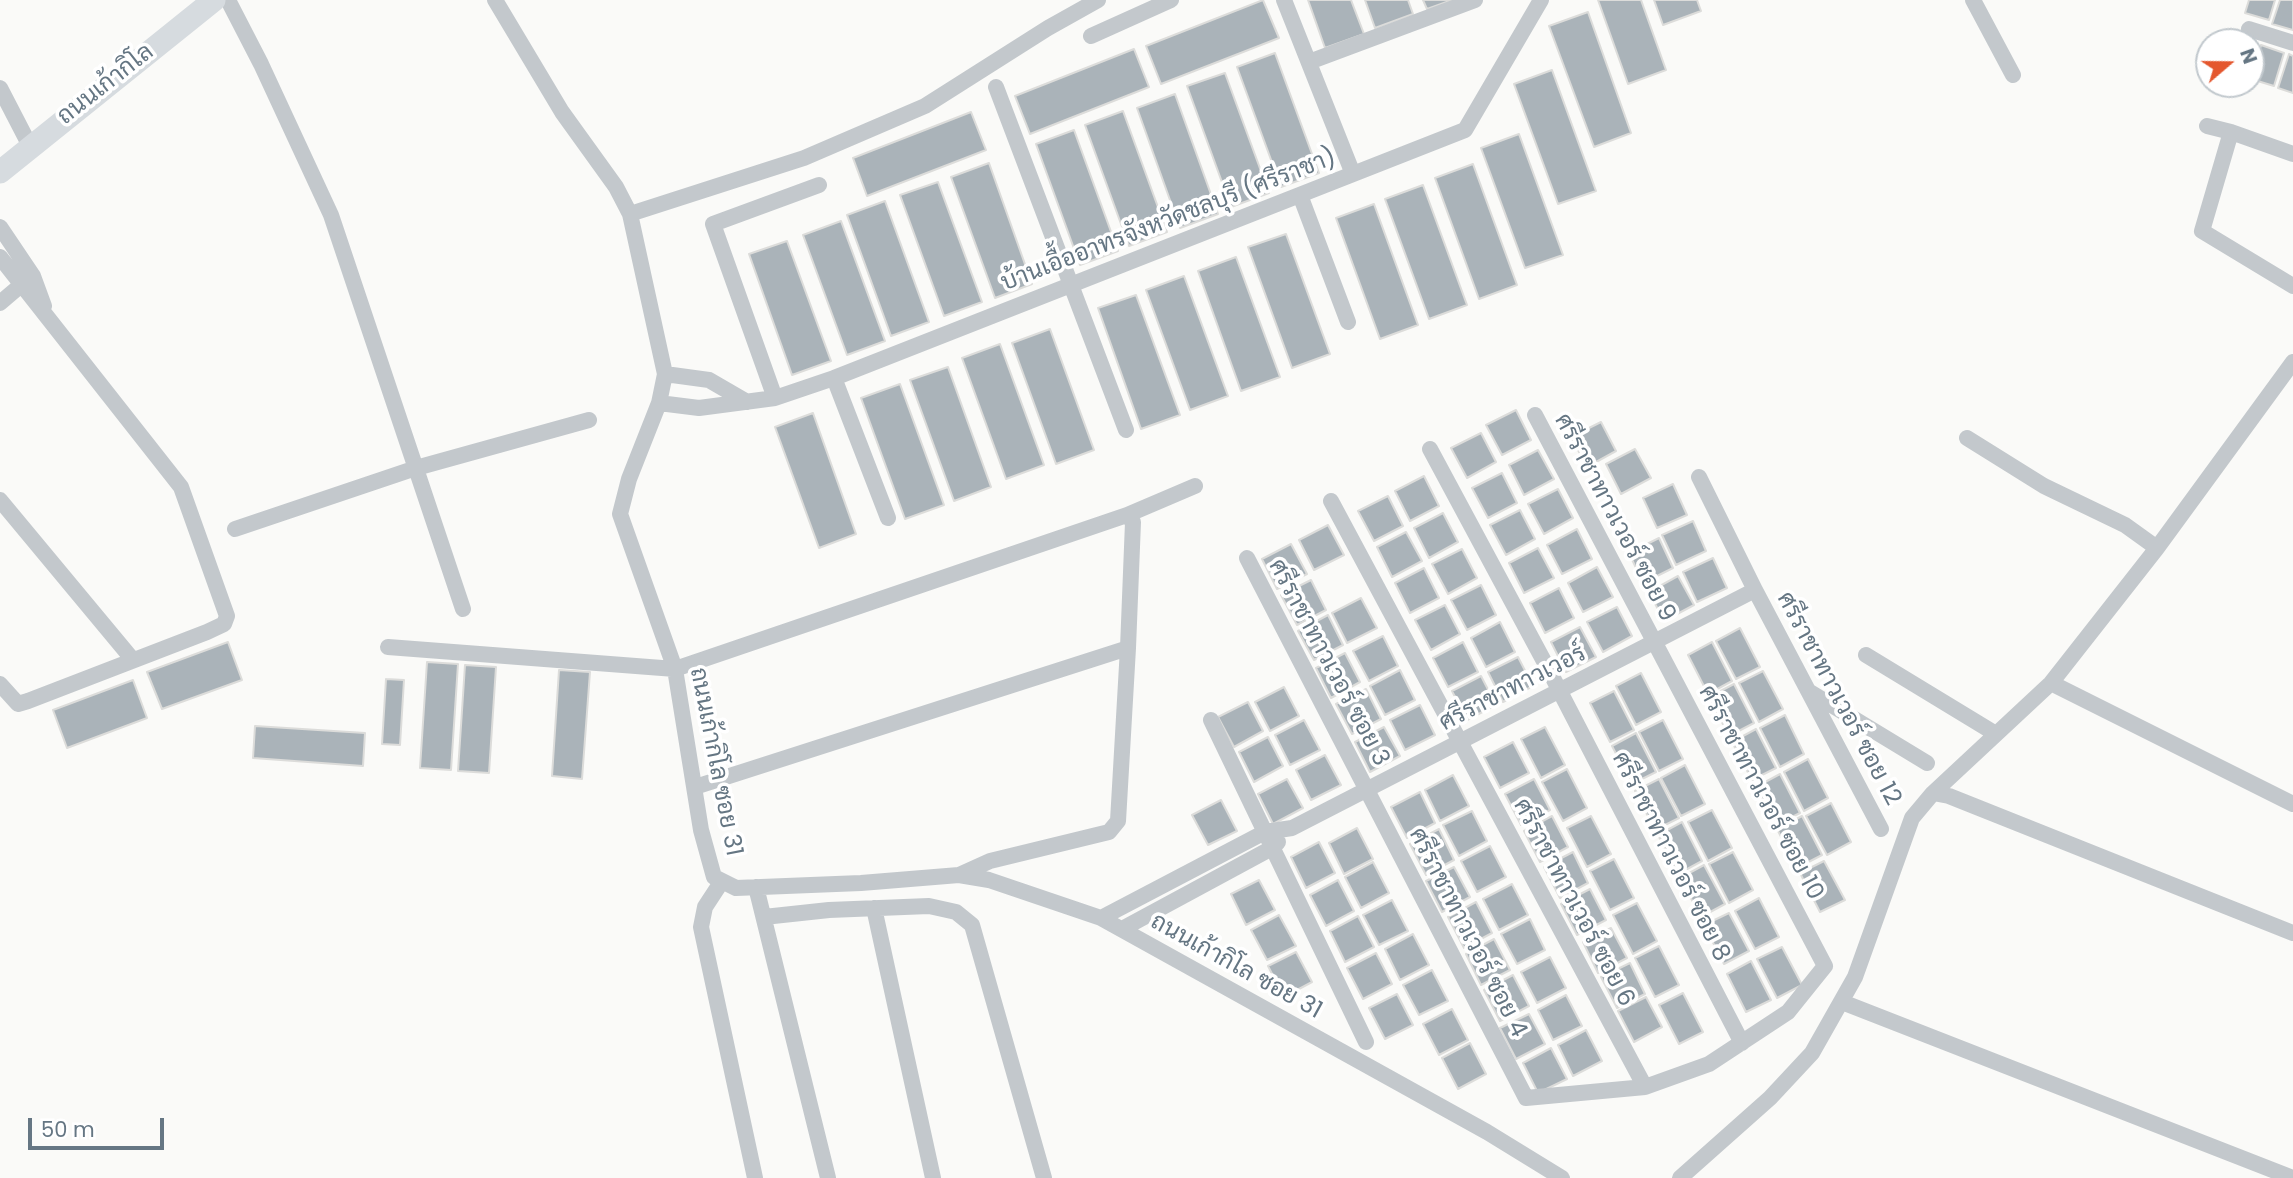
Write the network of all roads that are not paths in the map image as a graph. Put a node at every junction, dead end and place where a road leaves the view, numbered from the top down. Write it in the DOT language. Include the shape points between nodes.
graph roads {
  1 [pos="214,0"];
  2 [pos="228,0"];
  3 [pos="495,0"];
  4 [pos="1098,0"];
  5 [pos="1171,0"];
  6 [pos="1284,0"];
  7 [pos="1475,0"];
  8 [pos="1541,0"];
  9 [pos="1973,0"];
  10 [pos="2265,34"];
  11 [pos="1091,36"];
  12 [pos="2293,43"];
  13 [pos="1309,62"];
  14 [pos="2012,75"];
  15 [pos="996,87"];
  16 [pos="0,88"];
  17 [pos="2207,126"];
  18 [pos="2231,132"];
  19 [pos="30,146"];
  20 [pos="2293,154"];
  21 [pos="0,172"];
  22 [pos="1353,174"];
  23 [pos="819,186"];
  24 [pos="1300,195"];
  25 [pos="630,214"];
  26 [pos="0,227"];
  27 [pos="0,257"];
  28 [pos="27,281"];
  29 [pos="1071,284"];
  30 [pos="2293,286"];
  31 [pos="0,303"];
  32 [pos="1348,323"];
  33 [pos="2293,362"];
  34 [pos="665,374"];
  35 [pos="834,378"];
  36 [pos="775,398"];
  37 [pos="747,402"];
  38 [pos="659,403"];
  39 [pos="1535,415"];
  40 [pos="589,420"];
  41 [pos="1126,430"];
  42 [pos="1967,438"];
  43 [pos="1430,449"];
  44 [pos="416,468"];
  45 [pos="1699,477"];
  46 [pos="1195,486"];
  47 [pos="0,500"];
  48 [pos="1331,501"];
  49 [pos="1127,515"];
  50 [pos="888,518"];
  51 [pos="235,529"];
  52 [pos="2157,548"];
  53 [pos="1247,558"];
  54 [pos="1755,590"];
  55 [pos="463,609"];
  56 [pos="1654,642"];
  57 [pos="388,648"];
  58 [pos="1128,648"];
  59 [pos="1867,656"];
  60 [pos="133,660"];
  61 [pos="676,669"];
  62 [pos="0,684"];
  63 [pos="2051,684"];
  64 [pos="1559,691"];
  65 [pos="1808,691"];
  66 [pos="1211,720"];
  67 [pos="1997,734"];
  68 [pos="1461,741"];
  69 [pos="1927,763"];
  70 [pos="695,787"];
  71 [pos="1368,789"];
  72 [pos="1933,793"];
  73 [pos="2293,804"];
  74 [pos="1292,828"];
  75 [pos="1881,829"];
  76 [pos="1265,832"];
  77 [pos="1272,848"];
  78 [pos="959,875"];
  79 [pos="722,881"];
  80 [pos="757,887"];
  81 [pos="874,908"];
  82 [pos="764,917"];
  83 [pos="1101,919"];
  84 [pos="1122,929"];
  85 [pos="2293,933"];
  86 [pos="1842,1002"];
  87 [pos="1366,1042"];
  88 [pos="1742,1043"];
  89 [pos="1644,1087"];
  90 [pos="755,1178"];
  91 [pos="828,1178"];
  92 [pos="933,1178"];
  93 [pos="1044,1178"];
  94 [pos="1562,1178"];
  95 [pos="1680,1178"];
  96 [pos="2293,1178"];
  1 -- 19 [label="main road, ถนนเก้ากิโล"];
  2 -- 44 [label="street" via="331,215"];
  3 -- 25 [label="street, ถนนเก้ากิโล ซอย 31"];
  4 -- 25 [label="street" via="925,106 804,158"];
  5 -- 11 [label="street"];
  6 -- 13 [label="street"];
  7 -- 13 [label="street"];
  8 -- 22 [label="street, บ้านเอื้ออาทรจังหวัดชลบุรี (ศรีราชา)" via="1465,130"];
  9 -- 14 [label="street"];
  10 -- 12 [label="street"];
  13 -- 22 [label="street"];
  15 -- 29 [label="street"];
  16 -- 19 [label="street"];
  17 -- 18 [label="street"];
  18 -- 20 [label="street"];
  18 -- 30 [label="street" via="2202,230"];
  19 -- 21 [label="main road, ถนนเก้ากิโล"];
  22 -- 24 [label="street, บ้านเอื้ออาทรจังหวัดชลบุรี (ศรีราชา)"];
  23 -- 36 [label="street" via="713,224"];
  24 -- 29 [label="street, บ้านเอื้ออาทรจังหวัดชลบุรี (ศรีราชา)"];
  24 -- 32 [label="street"];
  25 -- 34 [label="street, ถนนเก้ากิโล ซอย 31"];
  26 -- 28 [label="street"];
  27 -- 28 [label="street"];
  28 -- 31 [label="street"];
  28 -- 60 [label="street" via="49,318 181,487 228,616 225,624"];
  29 -- 35 [label="street, บ้านเอื้ออาทรจังหวัดชลบุรี (ศรีราชา)"];
  29 -- 41 [label="street"];
  33 -- 52 [label="street"];
  34 -- 37 [label="street" via="709,380"];
  34 -- 38 [label="street, ถนนเก้ากิโล ซอย 31"];
  35 -- 36 [label="street, บ้านเอื้ออาทรจังหวัดชลบุรี (ศรีราชา)"];
  35 -- 50 [label="street"];
  36 -- 37 [label="street, บ้านเอื้ออาทรจังหวัดชลบุรี (ศรีราชา)"];
  37 -- 38 [label="street, บ้านเอื้ออาทรจังหวัดชลบุรี (ศรีราชา)" via="699,408"];
  38 -- 61 [label="street, ถนนเก้ากิโล ซอย 31" via="620,514"];
  39 -- 56 [label="street, ศรีราชาทาวเวอร์ ซอย 9"];
  40 -- 44 [label="street"];
  42 -- 52 [label="street" via="2044,486 2125,525"];
  43 -- 64 [label="street, ศรีราชาทาวเวอร์ ซอย 8"];
  44 -- 51 [label="street"];
  44 -- 55 [label="street"];
  45 -- 54 [label="street, ศรีราชาทาวเวอร์ ซอย 12"];
  46 -- 49 [label="street"];
  47 -- 60 [label="street"];
  48 -- 68 [label="street, ศรีราชาทาวเวอร์ ซอย 6"];
  49 -- 58 [label="street" via="1133,522"];
  49 -- 61 [label="street"];
  52 -- 63 [label="street"];
  53 -- 71 [label="street, ศรีราชาทาวเวอร์ ซอย 3"];
  54 -- 56 [label="street, ศรีราชาทาวเวอร์"];
  54 -- 65 [label="street, ศรีราชาทาวเวอร์ ซอย 12"];
  56 -- 64 [label="street, ศรีราชาทาวเวอร์"];
  56 -- 88 [label="street, ศรีราชาทาวเวอร์ ซอย 10" via="1825,966 1788,1012"];
  57 -- 61 [label="street"];
  58 -- 70 [label="street"];
  58 -- 78 [label="street" via="1118,821 1109,832 990,861"];
  59 -- 67 [label="street"];
  60 -- 62 [label="street" via="18,704"];
  61 -- 70 [label="street, ถนนเก้ากิโล ซอย 31"];
  63 -- 67 [label="street"];
  63 -- 73 [label="street"];
  64 -- 68 [label="street, ศรีราชาทาวเวอร์"];
  64 -- 88 [label="street, ศรีราชาทาวเวอร์ ซอย 8"];
  65 -- 69 [label="street"];
  65 -- 75 [label="street, ศรีราชาทาวเวอร์ ซอย 12"];
  66 -- 76 [label="street"];
  67 -- 72 [label="street"];
  68 -- 71 [label="street, ศรีราชาทาวเวอร์"];
  68 -- 89 [label="street, ศรีราชาทาวเวอร์ ซอย 6"];
  70 -- 79 [label="street, ถนนเก้ากิโล ซอย 31" via="714,877"];
  71 -- 74 [label="street, ศรีราชาทาวเวอร์"];
  71 -- 89 [label="street, ศรีราชาทาวเวอร์ ซอย 4" via="1525,1098"];
  72 -- 85 [label="street"];
  72 -- 86 [label="street" via="1912,818 1855,978"];
  74 -- 76 [label="street, ศรีราชาทาวเวอร์"];
  74 -- 77 [label="street, ศรีราชาทาวเวอร์"];
  76 -- 77 [label="street"];
  76 -- 83 [label="street, ศรีราชาทาวเวอร์"];
  77 -- 84 [label="street, ศรีราชาทาวเวอร์"];
  77 -- 87 [label="street"];
  78 -- 80 [label="street, ถนนเก้ากิโล ซอย 31"];
  78 -- 83 [label="street, ถนนเก้ากิโล ซอย 31" via="989,880"];
  79 -- 80 [label="street, ถนนเก้ากิโล ซอย 31" via="736,888"];
  79 -- 90 [label="street" via="705,907 701,927"];
  80 -- 82 [label="street"];
  81 -- 82 [label="street"];
  81 -- 92 [label="street"];
  81 -- 93 [label="street" via="929,906 956,912 972,925"];
  82 -- 91 [label="street"];
  83 -- 84 [label="street, ถนนเก้ากิโล ซอย 31"];
  84 -- 94 [label="street, ถนนเก้ากิโล ซอย 31" via="1488,1132"];
  86 -- 95 [label="street" via="1812,1053 1770,1098"];
  86 -- 96 [label="street"];
  88 -- 89 [label="street" via="1709,1064"];
}
